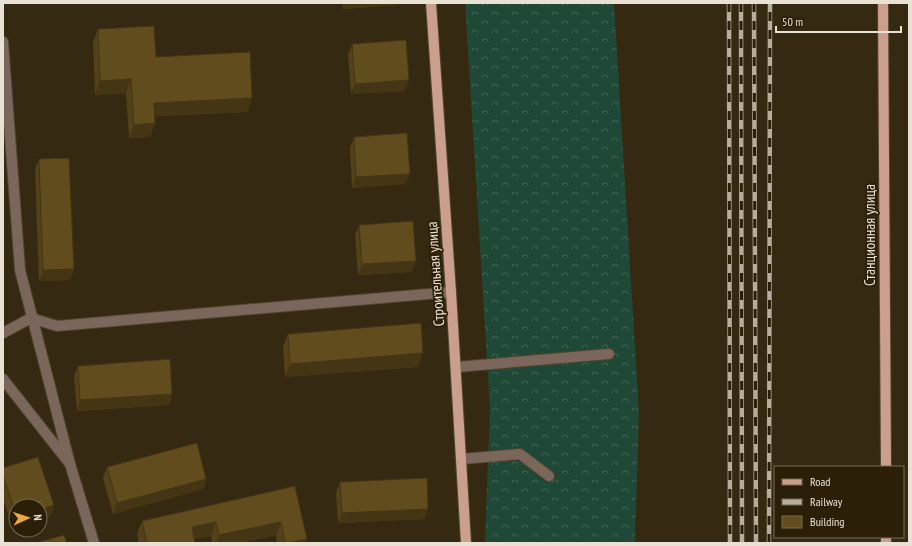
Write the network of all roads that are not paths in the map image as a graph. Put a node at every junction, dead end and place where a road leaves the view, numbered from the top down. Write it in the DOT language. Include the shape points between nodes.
graph roads {
  1 [pos="431,3"];
  2 [pos="883,3"];
  3 [pos="3,42"];
  4 [pos="5,105"];
  5 [pos="451,292"];
  6 [pos="31,318"];
  7 [pos="3,333"];
  8 [pos="609,354"];
  9 [pos="456,367"];
  10 [pos="3,379"];
  11 [pos="462,460"];
  12 [pos="70,464"];
  13 [pos="886,466"];
  14 [pos="549,476"];
  15 [pos="94,543"];
  16 [pos="466,543"];
  1 -- 5 [label="main road, Строительная улица"];
  2 -- 13 [label="main road, Станционная улица"];
  3 -- 4 [label="street"];
  4 -- 6 [label="street" via="20,270"];
  5 -- 6 [label="street" via="57,326"];
  5 -- 9 [label="main road, Строительная улица"];
  6 -- 7 [label="street"];
  6 -- 12 [label="street"];
  8 -- 9 [label="street"];
  9 -- 11 [label="main road, Строительная улица"];
  10 -- 12 [label="street"];
  11 -- 14 [label="street" via="520,454"];
  11 -- 16 [label="main road, Строительная улица"];
  12 -- 15 [label="street"];
}
